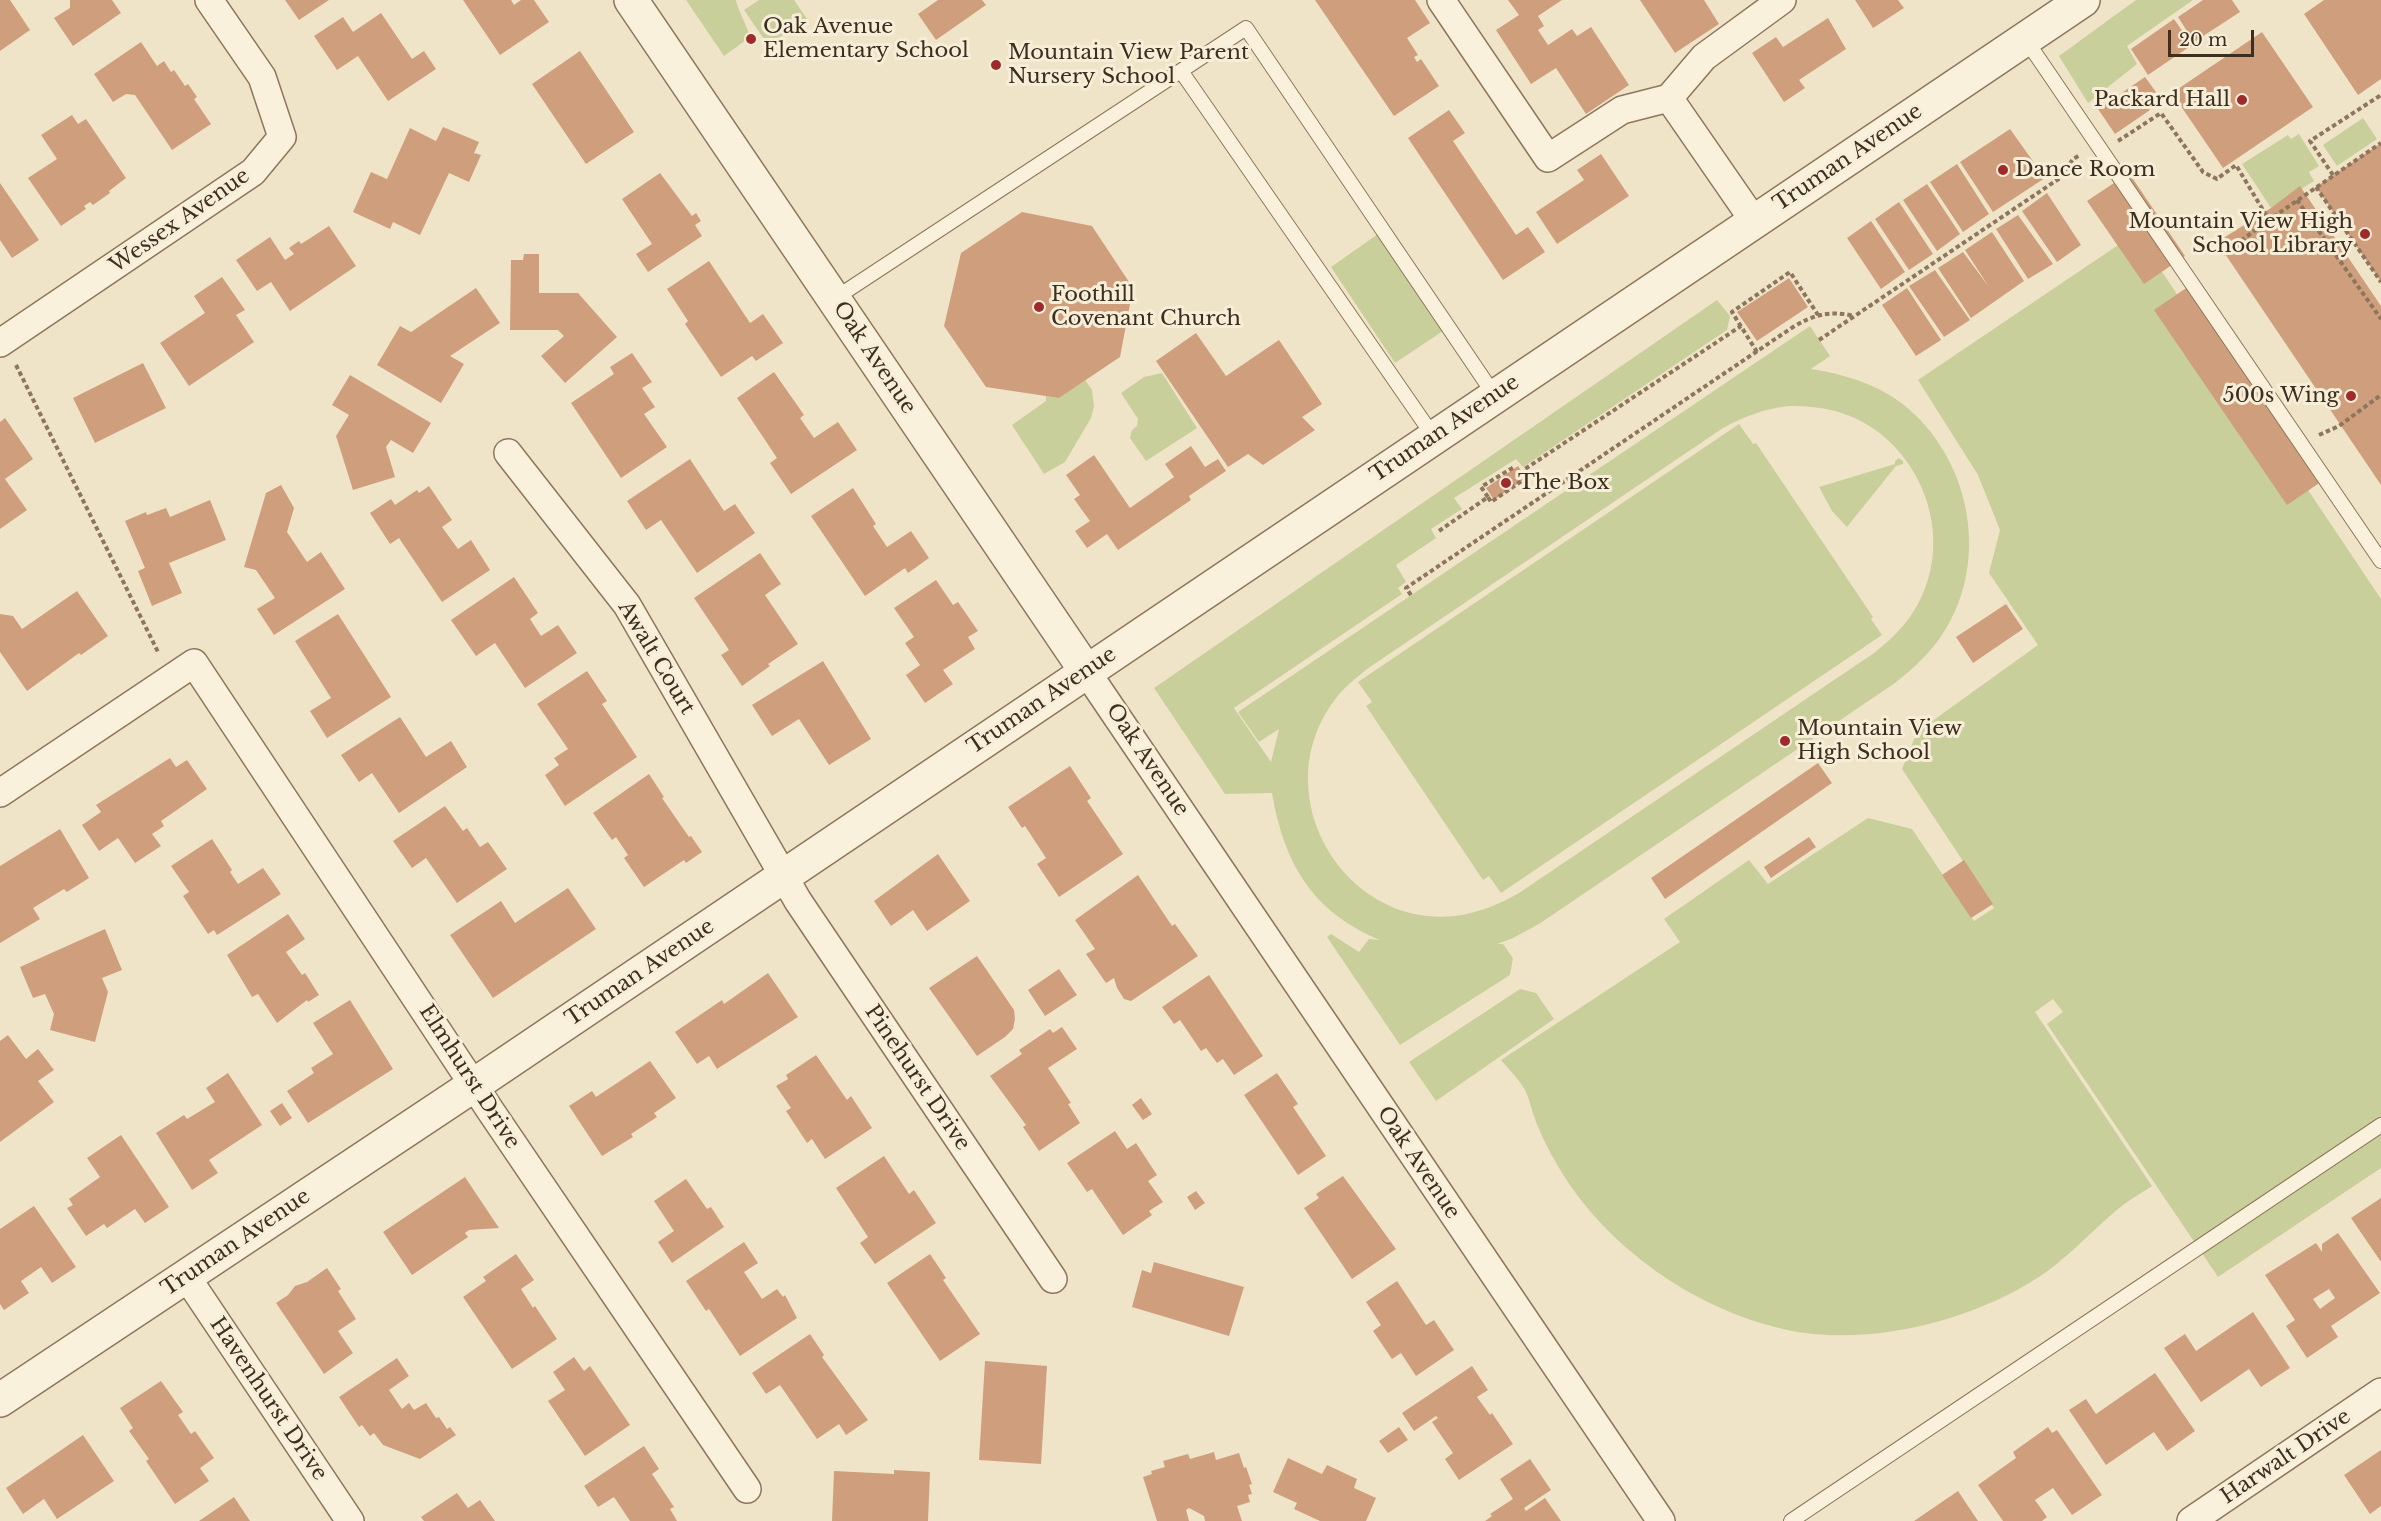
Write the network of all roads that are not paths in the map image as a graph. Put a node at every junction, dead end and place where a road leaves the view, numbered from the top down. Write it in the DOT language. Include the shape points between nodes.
graph roads {
  1 [pos="209,0"];
  2 [pos="631,0"];
  3 [pos="1441,0"];
  4 [pos="1782,0"];
  5 [pos="2083,0"];
  6 [pos="2025,40"];
  7 [pos="1181,71"];
  8 [pos="1670,98"];
  9 [pos="1754,221"];
  10 [pos="834,299"];
  11 [pos="2,342"];
  12 [pos="1495,396"];
  13 [pos="1434,437"];
  14 [pos="508,453"];
  15 [pos="2381,561"];
  16 [pos="1086,671"];
  17 [pos="0,793"];
  18 [pos="784,876"];
  19 [pos="474,1085"];
  20 [pos="2381,1125"];
  21 [pos="186,1276"];
  22 [pos="1053,1279"];
  23 [pos="2381,1392"];
  24 [pos="0,1400"];
  25 [pos="747,1489"];
  26 [pos="350,1521"];
  27 [pos="1661,1521"];
  28 [pos="1791,1521"];
  29 [pos="2191,1521"];
  1 -- 11 [label="street, Wessex Avenue" via="262,78 282,137 253,172"];
  2 -- 10 [label="street, Oak Avenue"];
  3 -- 8 [label="street" via="1548,158 1622,110"];
  4 -- 8 [label="street" via="1704,57"];
  5 -- 6 [label="street, Truman Avenue"];
  6 -- 9 [label="street, Truman Avenue"];
  6 -- 15 [label="lane"];
  7 -- 10 [label="lane"];
  7 -- 12 [label="lane" via="1246,28"];
  7 -- 13 [label="lane"];
  8 -- 9 [label="street"];
  9 -- 12 [label="street, Truman Avenue"];
  10 -- 16 [label="street, Oak Avenue"];
  12 -- 13 [label="street, Truman Avenue"];
  13 -- 16 [label="street, Truman Avenue"];
  14 -- 18 [label="street, Awalt Court" via="627,605"];
  16 -- 18 [label="street, Truman Avenue"];
  16 -- 27 [label="street, Oak Avenue"];
  17 -- 19 [label="street, Elmhurst Drive" via="194,663"];
  18 -- 19 [label="street, Truman Avenue"];
  18 -- 22 [label="street, Pinehurst Drive"];
  19 -- 21 [label="street, Truman Avenue"];
  19 -- 25 [label="street, Elmhurst Drive"];
  20 -- 28 [label="lane"];
  21 -- 24 [label="street, Truman Avenue"];
  21 -- 26 [label="street, Havenhurst Drive"];
  23 -- 29 [label="street, Harwalt Drive"];
}
